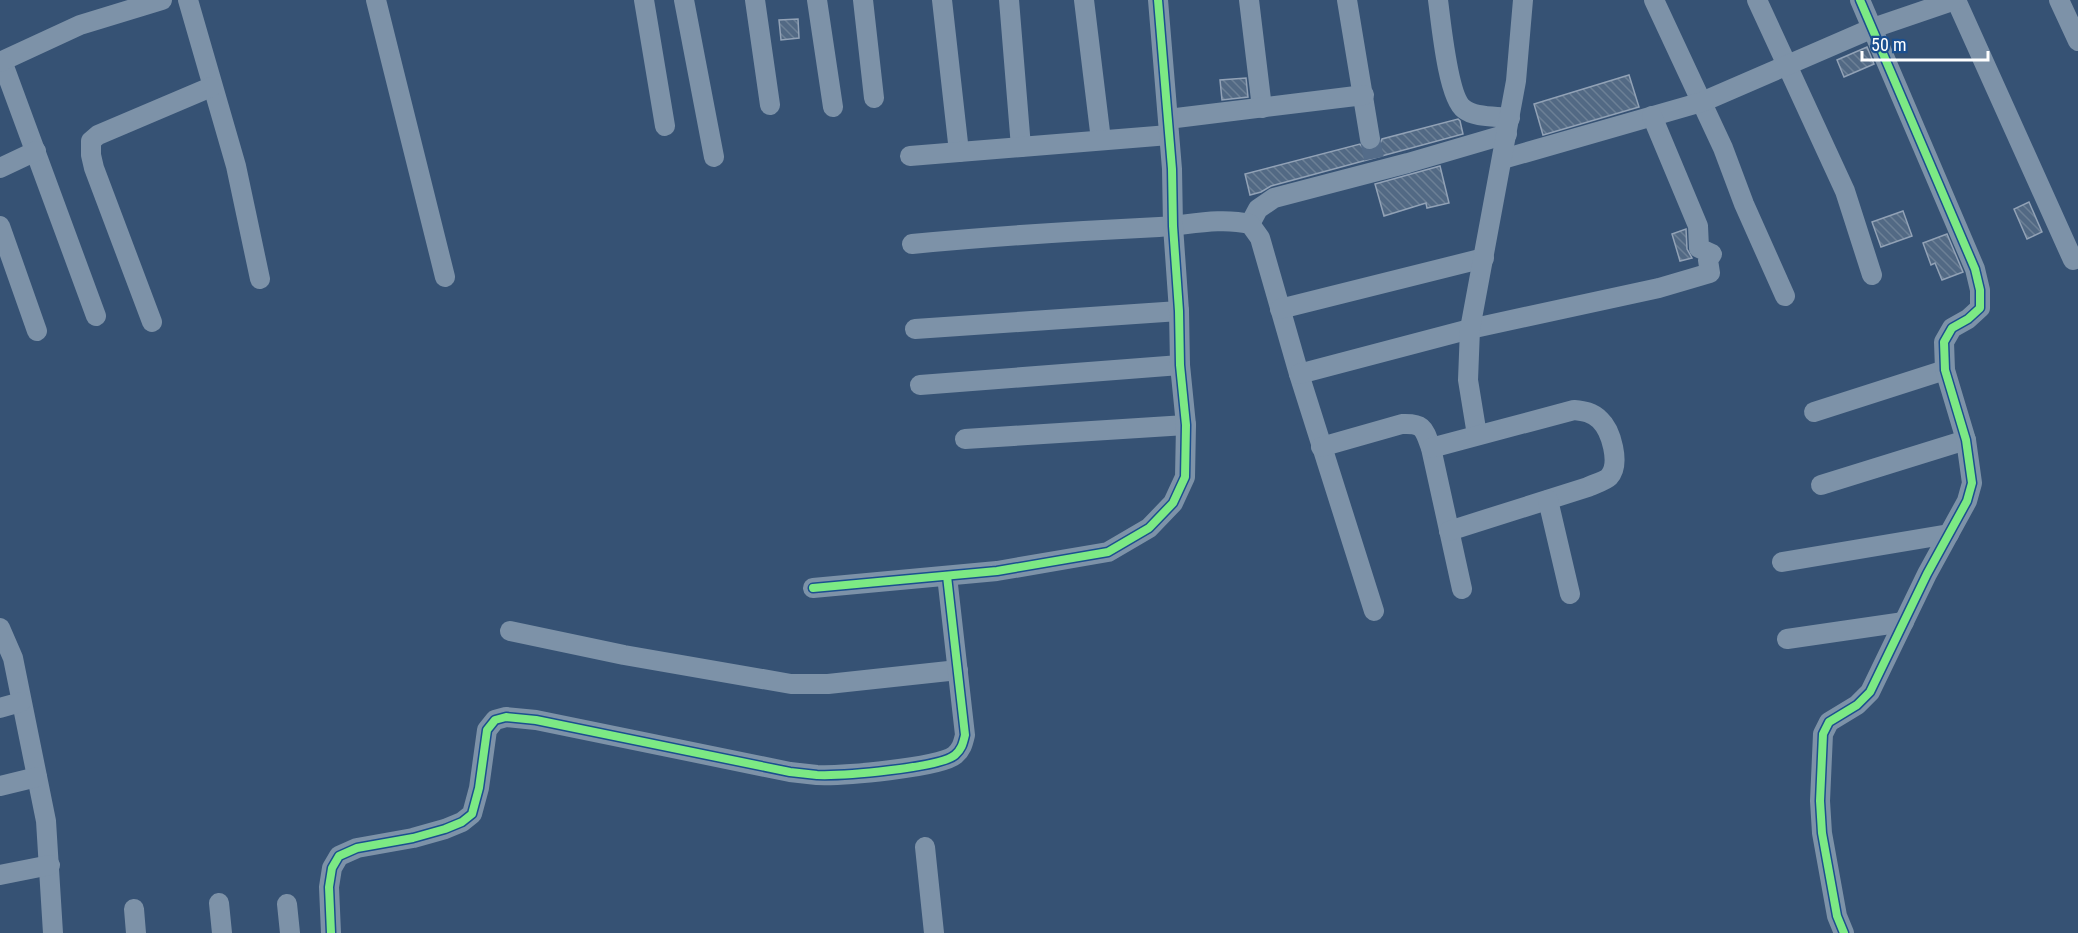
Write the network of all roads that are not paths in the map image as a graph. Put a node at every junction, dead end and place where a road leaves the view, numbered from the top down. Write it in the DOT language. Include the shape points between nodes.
graph roads {
  1 [pos="162,0"];
  2 [pos="188,0"];
  3 [pos="376,0"];
  4 [pos="644,0"];
  5 [pos="684,0"];
  6 [pos="754,0"];
  7 [pos="817,0"];
  8 [pos="863,0"];
  9 [pos="942,0"];
  10 [pos="1009,0"];
  11 [pos="1084,0"];
  12 [pos="1158,0"];
  13 [pos="1249,0"];
  14 [pos="1347,0"];
  15 [pos="1438,0"];
  16 [pos="1523,0"];
  17 [pos="1654,0"];
  18 [pos="1757,0"];
  19 [pos="1860,0"];
  20 [pos="1956,0"];
  21 [pos="2059,0"];
  22 [pos="1873,28"];
  23 [pos="2078,41"];
  24 [pos="1,61"];
  25 [pos="1788,66"];
  26 [pos="211,87"];
  27 [pos="1364,95"];
  28 [pos="874,99"];
  29 [pos="1702,102"];
  30 [pos="771,105"];
  31 [pos="833,107"];
  32 [pos="1262,108"];
  33 [pos="1652,116"];
  34 [pos="665,126"];
  35 [pos="1508,126"];
  36 [pos="1168,127"];
  37 [pos="1371,139"];
  38 [pos="1101,140"];
  39 [pos="1021,147"];
  40 [pos="36,152"];
  41 [pos="959,152"];
  42 [pos="910,156"];
  43 [pos="714,157"];
  44 [pos="1503,159"];
  45 [pos="0,168"];
  46 [pos="1250,224"];
  47 [pos="0,226"];
  48 [pos="1173,226"];
  49 [pos="912,244"];
  50 [pos="1484,258"];
  51 [pos="2078,258"];
  52 [pos="1872,275"];
  53 [pos="445,277"];
  54 [pos="260,279"];
  55 [pos="1785,296"];
  56 [pos="1280,309"];
  57 [pos="1179,311"];
  58 [pos="96,316"];
  59 [pos="152,322"];
  60 [pos="915,329"];
  61 [pos="1470,329"];
  62 [pos="37,331"];
  63 [pos="1180,365"];
  64 [pos="1945,370"];
  65 [pos="1299,374"];
  66 [pos="920,385"];
  67 [pos="1814,412"];
  68 [pos="1186,425"];
  69 [pos="1477,435"];
  70 [pos="965,439"];
  71 [pos="1965,440"];
  72 [pos="1321,447"];
  73 [pos="1431,448"];
  74 [pos="1821,485"];
  75 [pos="1548,500"];
  76 [pos="1449,531"];
  77 [pos="1949,534"];
  78 [pos="1782,562"];
  79 [pos="947,576"];
  80 [pos="813,588"];
  81 [pos="1462,589"];
  82 [pos="1570,594"];
  83 [pos="1374,611"];
  84 [pos="1904,622"];
  85 [pos="0,628"];
  86 [pos="510,631"];
  87 [pos="1787,639"];
  88 [pos="958,670"];
  89 [pos="21,702"];
  90 [pos="0,708"];
  91 [pos="37,777"];
  92 [pos="0,786"];
  93 [pos="925,847"];
  94 [pos="50,865"];
  95 [pos="0,875"];
  96 [pos="219,903"];
  97 [pos="287,904"];
  98 [pos="134,909"];
  99 [pos="53,933"];
  100 [pos="136,933"];
  101 [pos="222,933"];
  102 [pos="290,933"];
  103 [pos="331,933"];
  104 [pos="934,933"];
  105 [pos="1844,933"];
  1 -- 24 [label="street" via="80,26"];
  2 -- 26 [label="street"];
  3 -- 53 [label="street"];
  4 -- 34 [label="street"];
  5 -- 43 [label="street"];
  6 -- 30 [label="street"];
  7 -- 31 [label="street"];
  8 -- 28 [label="street"];
  9 -- 41 [label="street"];
  10 -- 39 [label="street"];
  11 -- 38 [label="street"];
  12 -- 36 [label="street"];
  13 -- 32 [label="street"];
  14 -- 27 [label="street"];
  15 -- 35 [label="street" via="1456,102 1464,110"];
  16 -- 35 [label="street"];
  17 -- 29 [label="street"];
  18 -- 25 [label="street"];
  19 -- 22 [label="street"];
  20 -- 22 [label="street"];
  20 -- 51 [label="street" via="2073,260"];
  21 -- 23 [label="street"];
  22 -- 25 [label="street"];
  22 -- 64 [label="street" via="1975,269 1980,290 1980,308 1952,328 1944,342"];
  24 -- 40 [label="street"];
  25 -- 29 [label="street"];
  25 -- 52 [label="street" via="1845,191"];
  26 -- 54 [label="street" via="236,166"];
  26 -- 59 [label="street" via="91,141 94,168"];
  27 -- 32 [label="street"];
  27 -- 37 [label="street"];
  29 -- 33 [label="street"];
  29 -- 55 [label="street"];
  32 -- 36 [label="street"];
  33 -- 44 [label="street"];
  33 -- 61 [label="street" via="1698,226 1699,248 1712,254 1708,260 1710,273 1659,288"];
  35 -- 44 [label="street"];
  35 -- 46 [label="street" via="1274,198 1258,209"];
  36 -- 38 [label="street"];
  36 -- 48 [label="street"];
  38 -- 39 [label="street"];
  39 -- 41 [label="street"];
  40 -- 45 [label="street"];
  40 -- 58 [label="street"];
  41 -- 42 [label="street"];
  44 -- 50 [label="street"];
  46 -- 48 [label="street" via="1235,221"];
  46 -- 56 [label="street" via="1260,238"];
  47 -- 62 [label="street"];
  48 -- 49 [label="street" via="1011,234"];
  48 -- 57 [label="street"];
  50 -- 56 [label="street"];
  50 -- 61 [label="street"];
  56 -- 65 [label="street"];
  57 -- 60 [label="street"];
  57 -- 63 [label="street"];
  61 -- 65 [label="street"];
  61 -- 69 [label="street" via="1468,380"];
  63 -- 66 [label="street"];
  63 -- 68 [label="street"];
  64 -- 67 [label="street"];
  64 -- 71 [label="street"];
  65 -- 72 [label="street"];
  68 -- 70 [label="street"];
  68 -- 79 [label="street" via="1185,477 1173,503 1149,528 1108,552"];
  69 -- 73 [label="street"];
  69 -- 75 [label="street" via="1574,410 1589,412 1601,421 1616,462 1609,477"];
  71 -- 74 [label="street"];
  71 -- 77 [label="street" via="1972,483"];
  72 -- 73 [label="street" via="1402,424 1415,424 1424,428"];
  72 -- 83 [label="street"];
  73 -- 76 [label="street"];
  75 -- 76 [label="street"];
  75 -- 82 [label="street"];
  76 -- 81 [label="street"];
  77 -- 78 [label="street"];
  77 -- 84 [label="street"];
  79 -- 80 [label="street"];
  79 -- 88 [label="street"];
  84 -- 87 [label="street"];
  84 -- 105 [label="street" via="1870,692 1829,722 1823,734 1822,833"];
  85 -- 89 [label="street" via="13,658"];
  86 -- 88 [label="street" via="791,684 828,684"];
  88 -- 103 [label="street" via="965,735 962,748 954,757 847,774 790,772 536,720 495,720 487,730 472,814 445,829 339,855 328,887"];
  89 -- 90 [label="street"];
  89 -- 91 [label="street"];
  91 -- 92 [label="street"];
  91 -- 94 [label="street"];
  93 -- 104 [label="street"];
  94 -- 95 [label="street"];
  94 -- 99 [label="street"];
  96 -- 101 [label="street"];
  97 -- 102 [label="street"];
  98 -- 100 [label="street"];
}
